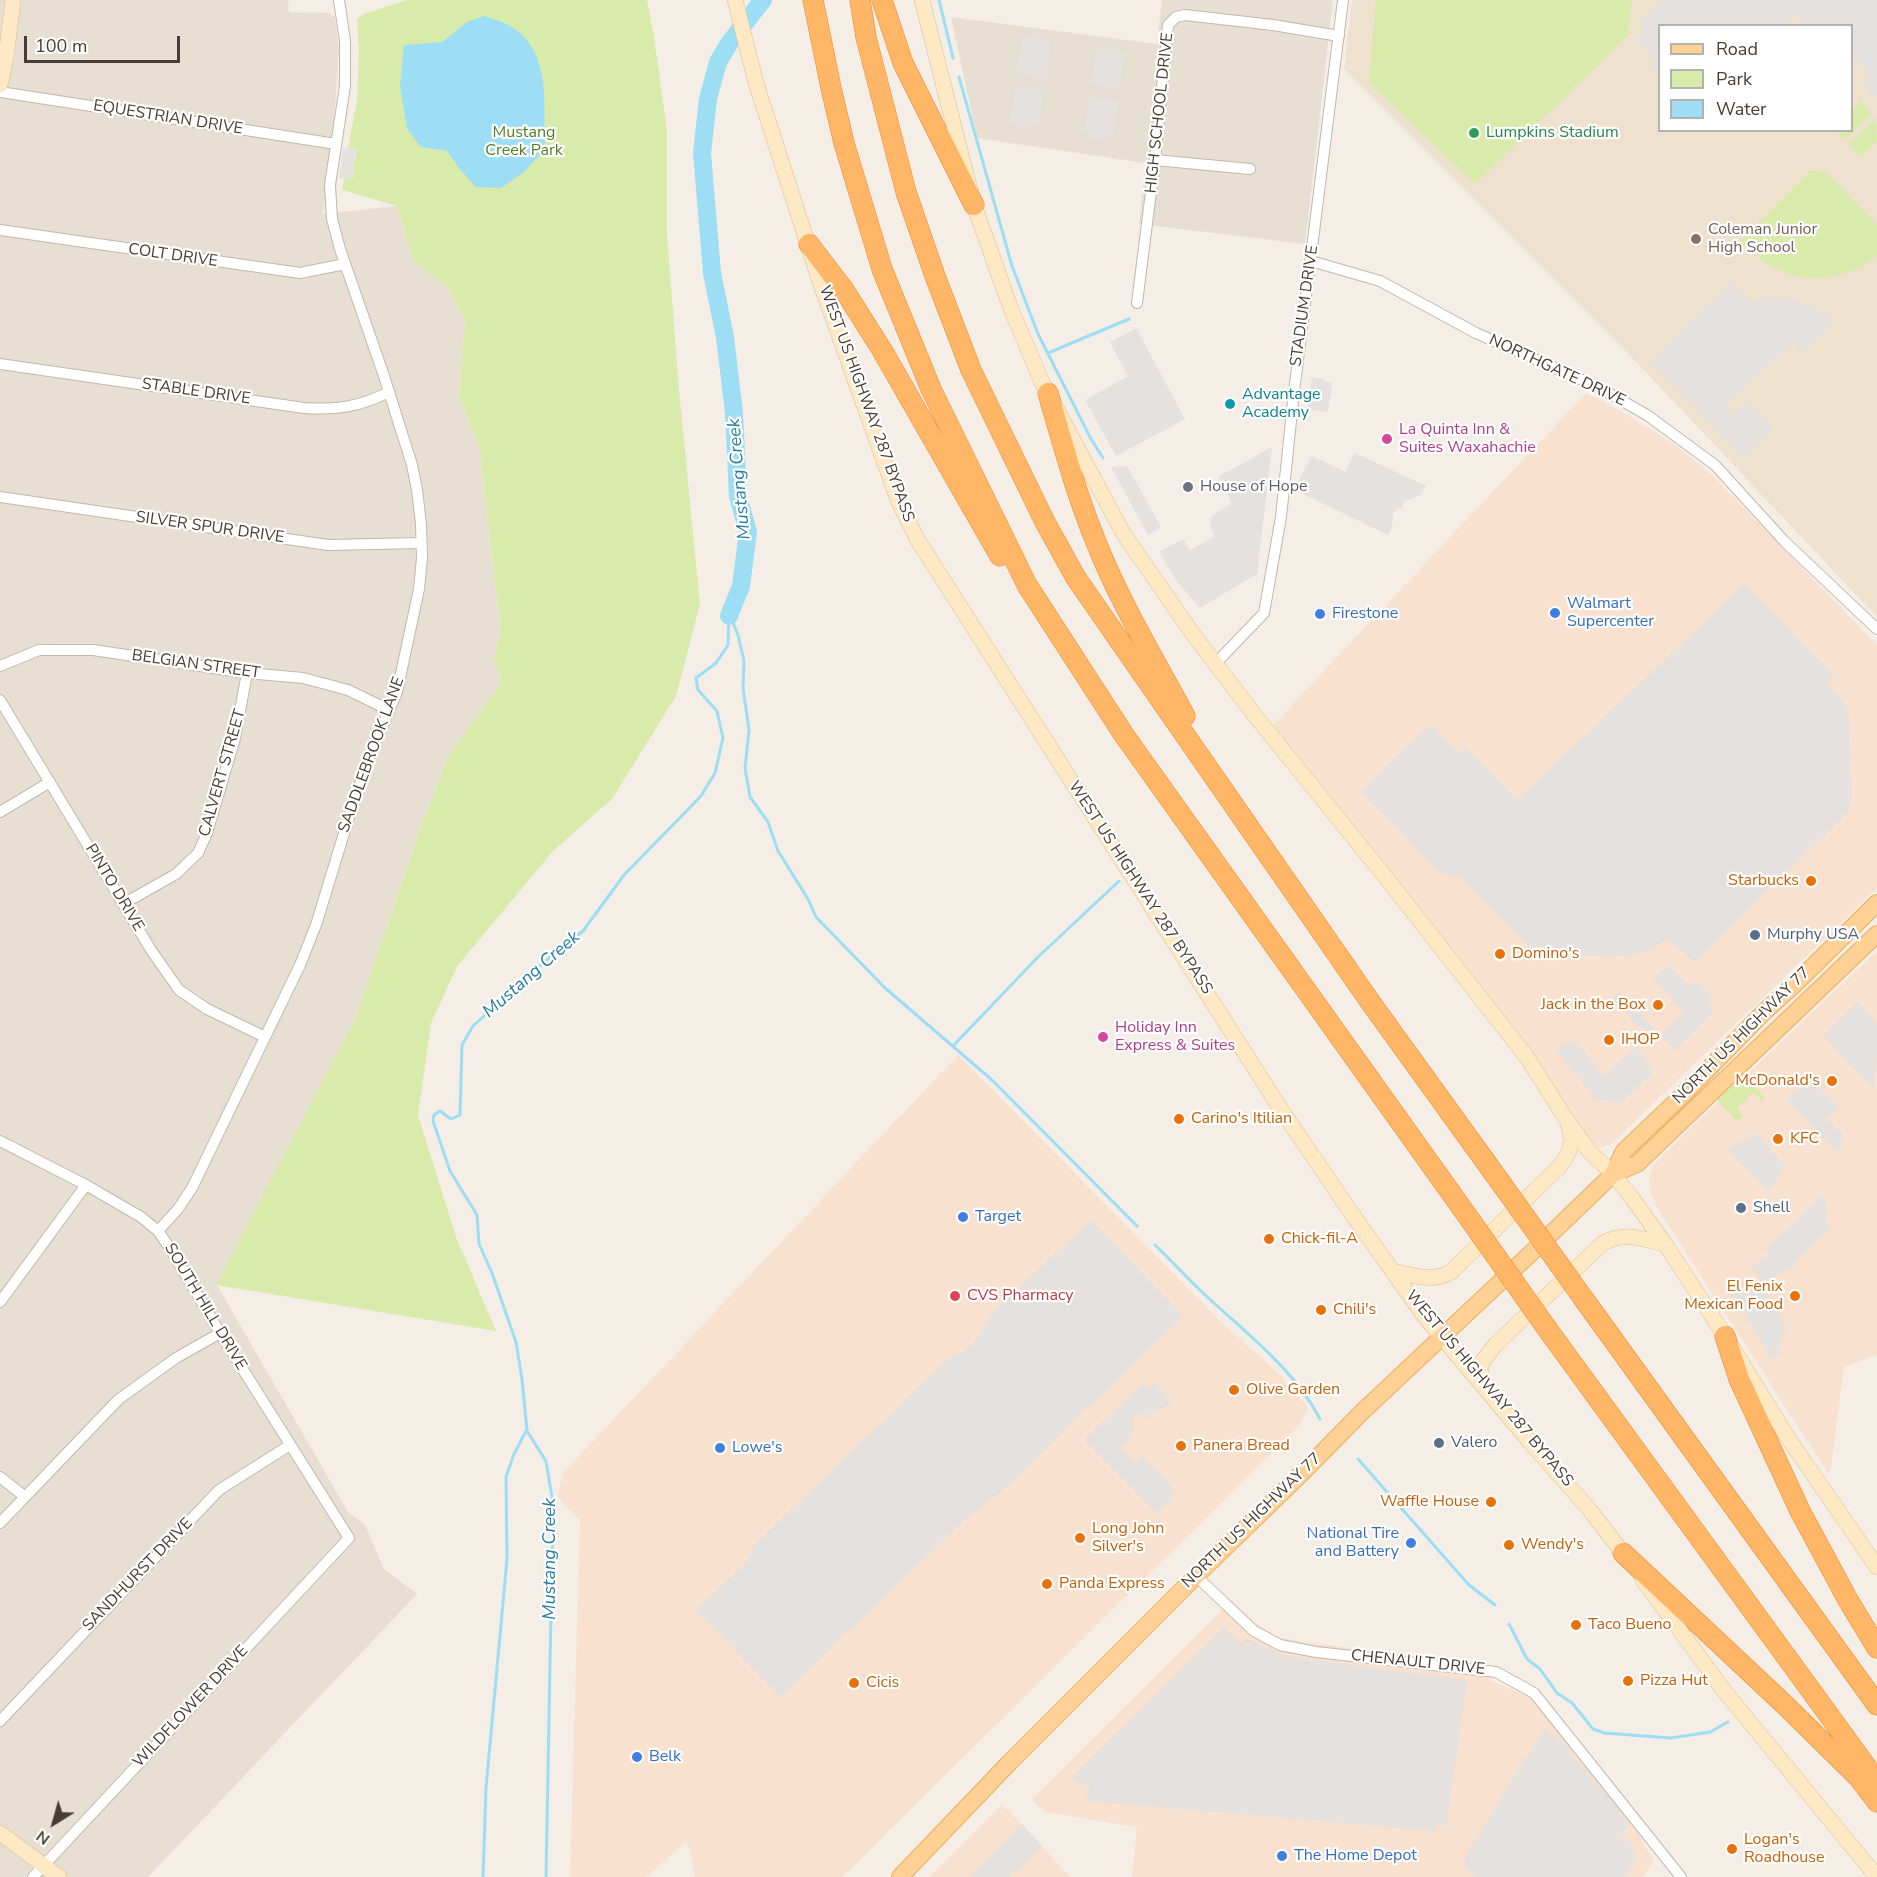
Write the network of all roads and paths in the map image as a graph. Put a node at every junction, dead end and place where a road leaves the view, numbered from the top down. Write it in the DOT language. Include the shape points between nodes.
graph roads {
  1 [pos="13,0"];
  2 [pos="339,0"];
  3 [pos="735,0"];
  4 [pos="813,0"];
  5 [pos="860,0"];
  6 [pos="882,0"];
  7 [pos="922,0"];
  8 [pos="1343,0"];
  9 [pos="1339,36"];
  10 [pos="0,85"];
  11 [pos="0,92"];
  12 [pos="336,144"];
  13 [pos="1155,160"];
  14 [pos="1250,169"];
  15 [pos="974,205"];
  16 [pos="0,230"];
  17 [pos="809,244"];
  18 [pos="1311,261"];
  19 [pos="345,264"];
  20 [pos="1137,303"];
  21 [pos="0,364"];
  22 [pos="389,392"];
  23 [pos="1048,393"];
  24 [pos="0,497"];
  25 [pos="422,543"];
  26 [pos="1041,607"];
  27 [pos="1877,629"];
  28 [pos="1215,664"];
  29 [pos="0,666"];
  30 [pos="247,673"];
  31 [pos="0,700"];
  32 [pos="389,710"];
  33 [pos="1217,780"];
  34 [pos="50,782"];
  35 [pos="0,812"];
  36 [pos="1877,903"];
  37 [pos="123,904"];
  38 [pos="1862,917"];
  39 [pos="1876,935"];
  40 [pos="265,1037"];
  41 [pos="1566,1119"];
  42 [pos="0,1141"];
  43 [pos="1613,1174"];
  44 [pos="86,1185"];
  45 [pos="158,1231"];
  46 [pos="1665,1244"];
  47 [pos="1393,1271"];
  48 [pos="0,1302"];
  49 [pos="220,1333"];
  50 [pos="1443,1336"];
  51 [pos="1725,1336"];
  52 [pos="1479,1381"];
  53 [pos="290,1445"];
  54 [pos="0,1477"];
  55 [pos="24,1496"];
  56 [pos="0,1523"];
  57 [pos="350,1538"];
  58 [pos="1623,1553"];
  59 [pos="1877,1566"];
  60 [pos="1196,1575"];
  61 [pos="1877,1648"];
  62 [pos="1877,1705"];
  63 [pos="0,1720"];
  64 [pos="1877,1781"];
  65 [pos="1877,1802"];
  66 [pos="0,1833"];
  67 [pos="39,1871"];
  68 [pos="59,1877"];
  69 [pos="900,1877"];
  70 [pos="1681,1877"];
  71 [pos="1877,1877"];
  1 -- 10 [label="main road"];
  2 -- 12 [label="street, SADDLEBROOK LANE" via="345,41 345,86"];
  3 -- 17 [label="main road, WEST US HIGHWAY 287 BYPASS" via="756,83"];
  4 -- 26 [label="highway" via="844,143 882,269 931,389"];
  5 -- 33 [label="highway" via="906,192 971,370 1076,578"];
  6 -- 15 [label="highway" via="903,63"];
  7 -- 15 [label="main road"];
  8 -- 9 [label="street, STADIUM DRIVE"];
  9 -- 13 [label="street, HIGH SCHOOL DRIVE" via="1185,15 1176,17 1167,29"];
  9 -- 18 [label="street, STADIUM DRIVE"];
  11 -- 12 [label="street, EQUESTRIAN DRIVE"];
  12 -- 19 [label="street, SADDLEBROOK LANE" via="330,200"];
  13 -- 14 [label="street"];
  13 -- 20 [label="street, HIGH SCHOOL DRIVE"];
  15 -- 23 [label="main road" via="1011,309"];
  16 -- 19 [label="street, COLT DRIVE" via="300,273"];
  17 -- 26 [label="highway" via="882,350 1005,565"];
  17 -- 47 [label="main road, WEST US HIGHWAY 287 BYPASS" via="898,500 917,539 1280,1108"];
  18 -- 27 [label="street, NORTHGATE DRIVE" via="1380,281 1476,333 1596,386 1647,415 1715,465 1785,542"];
  18 -- 28 [label="street, STADIUM DRIVE" via="1281,517 1264,613"];
  19 -- 22 [label="street, SADDLEBROOK LANE"];
  21 -- 22 [label="street, STABLE DRIVE" via="314,409 351,407"];
  22 -- 25 [label="street, SADDLEBROOK LANE" via="412,465"];
  23 -- 28 [label="main road" via="1122,533"];
  23 -- 33 [label="highway" via="1094,537"];
  24 -- 25 [label="street, SILVER SPUR DRIVE" via="328,545"];
  25 -- 32 [label="street, SADDLEBROOK LANE" via="411,633"];
  26 -- 64 [label="highway, bridge" via="1124,735 1548,1330"];
  28 -- 41 [label="main road" via="1520,1049"];
  29 -- 30 [label="street, BELGIAN STREET" via="39,650 93,650"];
  30 -- 32 [label="street, BELGIAN STREET" via="303,678 348,690"];
  30 -- 37 [label="street, CALVERT STREET" via="235,738 198,853 176,873"];
  31 -- 34 [label="street, PINTO DRIVE"];
  32 -- 40 [label="street, SADDLEBROOK LANE" via="369,758 316,925"];
  33 -- 62 [label="highway, bridge" via="1371,1003"];
  34 -- 35 [label="street"];
  34 -- 37 [label="street, PINTO DRIVE"];
  36 -- 38 [label="main road, NORTH US HIGHWAY 77"];
  37 -- 40 [label="street, PINTO DRIVE" via="180,990 207,1009"];
  38 -- 39 [label="main road"];
  38 -- 43 [label="main road, NORTH US HIGHWAY 77" via="1624,1151"];
  39 -- 43 [label="main road, NORTH US HIGHWAY 77" via="1637,1164"];
  40 -- 45 [label="street, SADDLEBROOK LANE" via="192,1188"];
  41 -- 43 [label="main road"];
  41 -- 47 [label="main road" via="1572,1141 1560,1166 1451,1272 1427,1279"];
  42 -- 44 [label="street, SOUTH HILL DRIVE"];
  43 -- 46 [label="main road"];
  43 -- 50 [label="main road, NORTH US HIGHWAY 77"];
  44 -- 45 [label="street, SOUTH HILL DRIVE"];
  44 -- 48 [label="street"];
  45 -- 49 [label="street, SOUTH HILL DRIVE"];
  46 -- 51 [label="main road"];
  46 -- 52 [label="main road" via="1625,1235 1603,1243 1496,1344 1482,1362"];
  47 -- 50 [label="main road, WEST US HIGHWAY 287 BYPASS"];
  49 -- 53 [label="street, SOUTH HILL DRIVE"];
  49 -- 55 [label="street" via="167,1364 119,1399"];
  50 -- 52 [label="main road, WEST US HIGHWAY 287 BYPASS"];
  50 -- 60 [label="main road, NORTH US HIGHWAY 77"];
  51 -- 59 [label="main road" via="1790,1441"];
  51 -- 61 [label="highway" via="1738,1379 1796,1503"];
  52 -- 58 [label="main road, WEST US HIGHWAY 287 BYPASS"];
  53 -- 57 [label="street, SOUTH HILL DRIVE"];
  53 -- 63 [label="street, SANDHURST DRIVE" via="219,1490"];
  54 -- 55 [label="street"];
  55 -- 56 [label="street"];
  57 -- 67 [label="street, WILDFLOWER DRIVE"];
  58 -- 65 [label="highway" via="1785,1705 1858,1777"];
  58 -- 71 [label="main road, WEST US HIGHWAY 287 BYPASS" via="1725,1692"];
  60 -- 69 [label="main road, NORTH US HIGHWAY 77"];
  60 -- 70 [label="street, CHENAULT DRIVE" via="1254,1631 1280,1645 1496,1672 1534,1693"];
  66 -- 67 [label="main road"];
  67 -- 68 [label="main road"];
}
